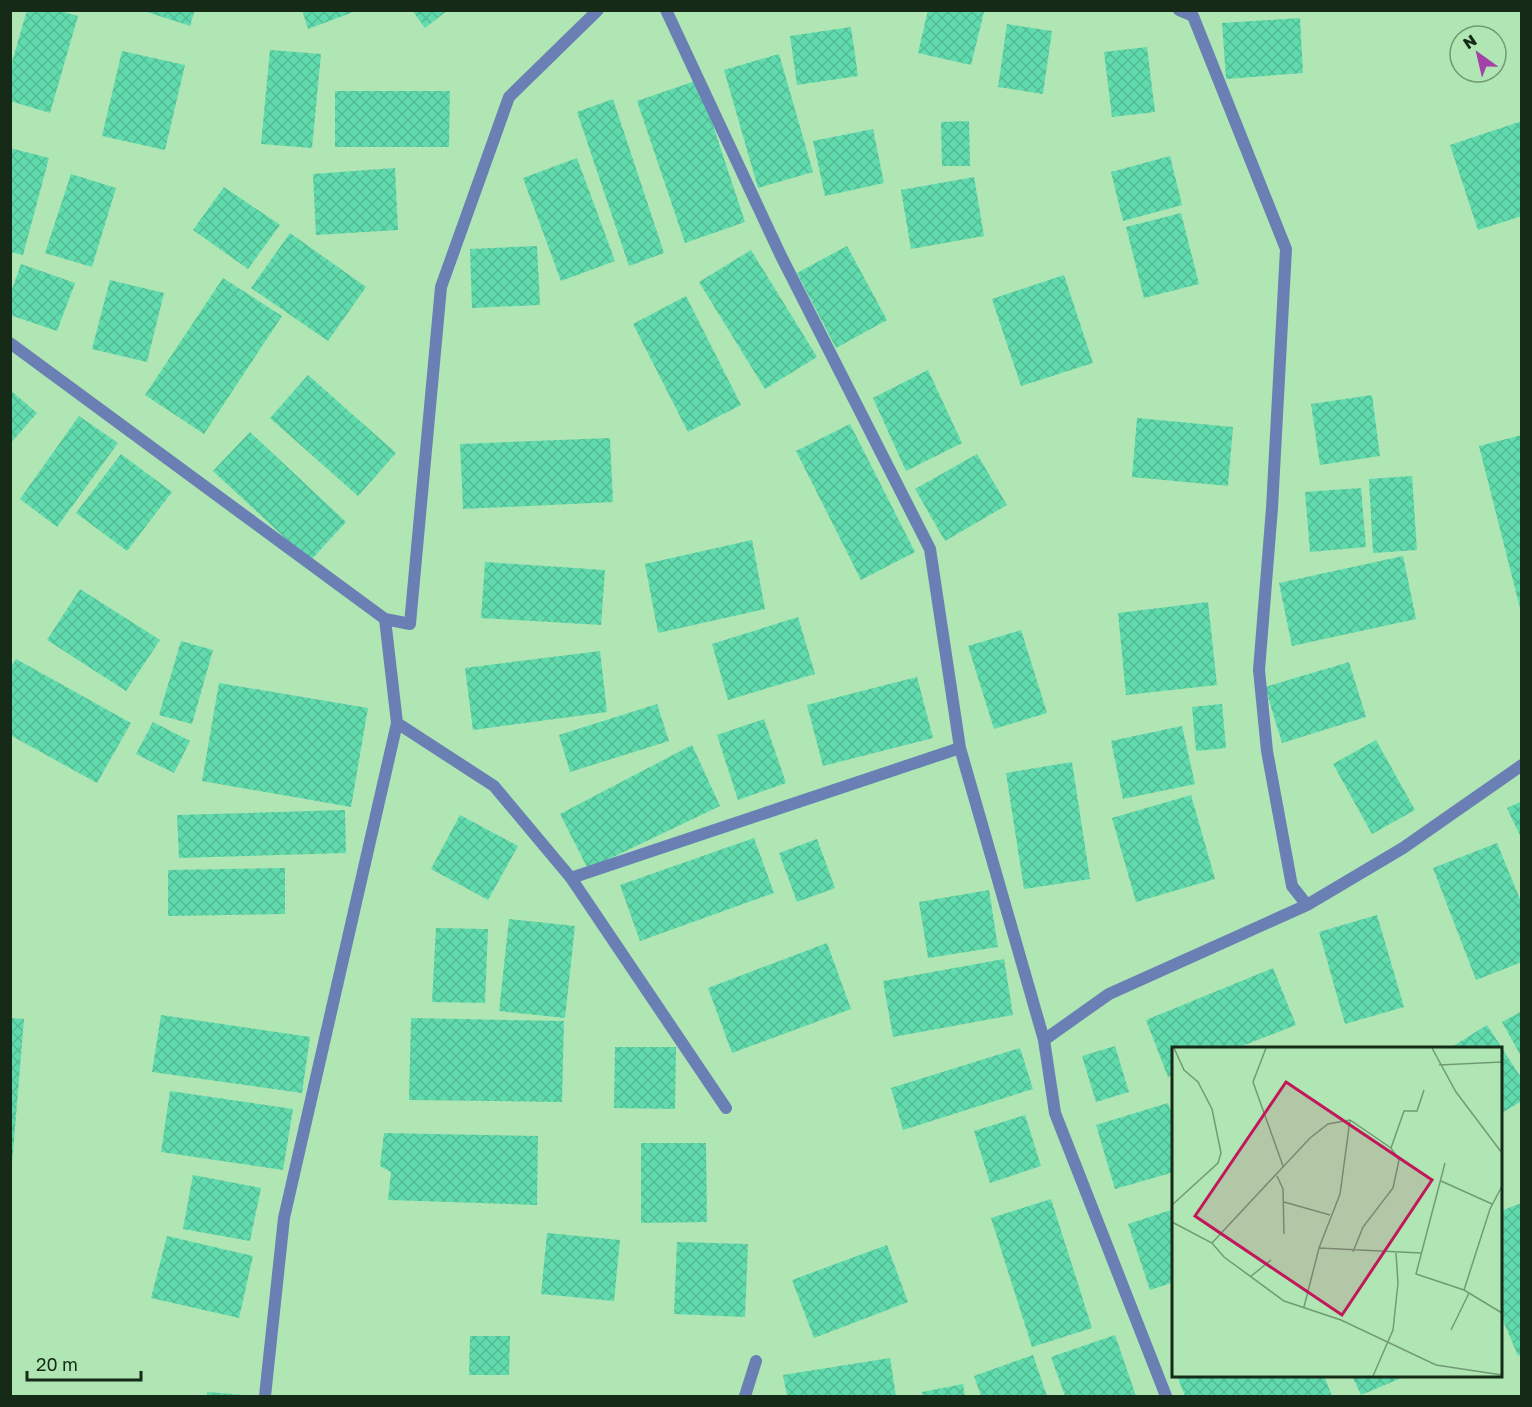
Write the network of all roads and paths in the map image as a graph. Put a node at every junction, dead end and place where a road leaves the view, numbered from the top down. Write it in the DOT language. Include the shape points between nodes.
graph roads {
  1 [pos="598,10"];
  2 [pos="666,10"];
  3 [pos="1179,10"];
  4 [pos="10,343"];
  5 [pos="385,620"];
  6 [pos="397,723"];
  7 [pos="960,748"];
  8 [pos="1521,765"];
  9 [pos="571,878"];
  10 [pos="1307,905"];
  11 [pos="1044,1040"];
  12 [pos="726,1108"];
  13 [pos="756,1361"];
  14 [pos="265,1396"];
  15 [pos="745,1396"];
  16 [pos="1166,1396"];
  1 -- 5 [label="street" via="510,97 441,287 410,624"];
  2 -- 7 [label="street" via="781,256 930,549"];
  3 -- 10 [label="street" via="1194,16 1286,249 1259,670 1268,751 1293,885"];
  4 -- 5 [label="street"];
  5 -- 6 [label="street"];
  6 -- 9 [label="street" via="494,786"];
  6 -- 14 [label="street" via="284,1218"];
  7 -- 9 [label="street"];
  7 -- 11 [label="street"];
  8 -- 10 [label="street" via="1403,848"];
  9 -- 12 [label="street"];
  10 -- 11 [label="street" via="1109,994"];
  11 -- 16 [label="street" via="1056,1113"];
  13 -- 15 [label="street"];
}
